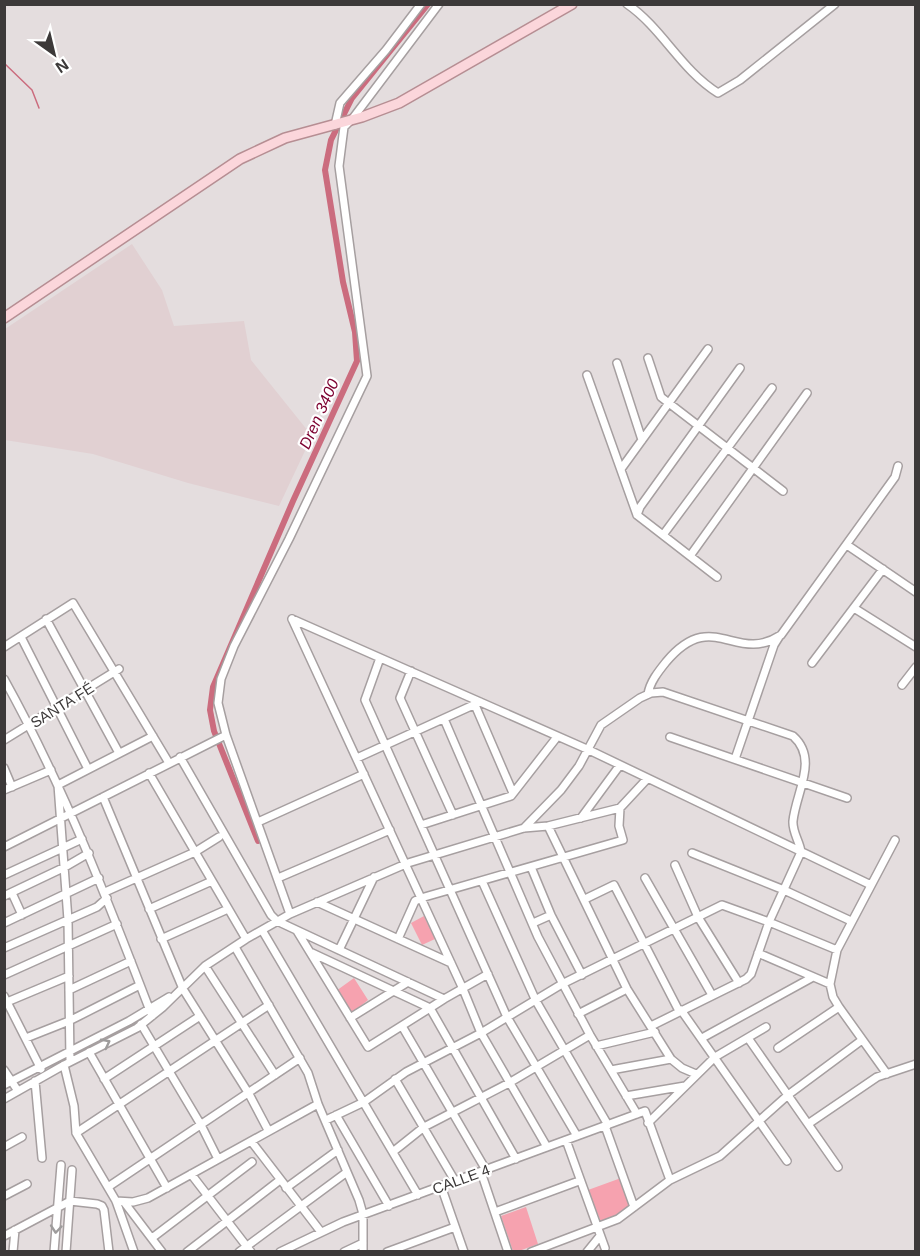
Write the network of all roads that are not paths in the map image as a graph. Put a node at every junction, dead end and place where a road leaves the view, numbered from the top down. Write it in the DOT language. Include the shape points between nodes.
graph roads {
  1 [pos="421,4"];
  2 [pos="439,4"];
  3 [pos="572,4"];
  4 [pos="627,4"];
  5 [pos="835,4"];
  6 [pos="342,123"];
  7 [pos="4,318"];
  8 [pos="708,349"];
  9 [pos="648,358"];
  10 [pos="617,363"];
  11 [pos="740,368"];
  12 [pos="587,375"];
  13 [pos="772,388"];
  14 [pos="807,393"];
  15 [pos="669,403"];
  16 [pos="698,426"];
  17 [pos="642,440"];
  18 [pos="728,448"];
  19 [pos="898,466"];
  20 [pos="753,468"];
  21 [pos="621,469"];
  22 [pos="783,491"];
  23 [pos="637,515"];
  24 [pos="663,535"];
  25 [pos="847,544"];
  26 [pos="690,556"];
  27 [pos="883,570"];
  28 [pos="717,577"];
  29 [pos="915,592"];
  30 [pos="854,608"];
  31 [pos="46,620"];
  32 [pos="781,635"];
  33 [pos="21,636"];
  34 [pos="4,647"];
  35 [pos="915,647"];
  36 [pos="380,658"];
  37 [pos="812,663"];
  38 [pos="915,667"];
  39 [pos="117,671"];
  40 [pos="411,671"];
  41 [pos="4,679"];
  42 [pos="902,685"];
  43 [pos="84,690"];
  44 [pos="648,694"];
  45 [pos="478,703"];
  46 [pos="57,708"];
  47 [pos="444,719"];
  48 [pos="748,721"];
  49 [pos="30,725"];
  50 [pos="415,732"];
  51 [pos="226,735"];
  52 [pos="153,736"];
  53 [pos="557,737"];
  54 [pos="670,737"];
  55 [pos="4,740"];
  56 [pos="385,745"];
  57 [pos="589,750"];
  58 [pos="119,753"];
  59 [pos="180,757"];
  60 [pos="357,758"];
  61 [pos="735,759"];
  62 [pos="169,763"];
  63 [pos="620,765"];
  64 [pos="4,768"];
  65 [pos="88,769"];
  66 [pos="51,771"];
  67 [pos="149,773"];
  68 [pos="364,774"];
  69 [pos="647,779"];
  70 [pos="802,783"];
  71 [pos="58,784"];
  72 [pos="12,787"];
  73 [pos="4,790"];
  74 [pos="513,793"];
  75 [pos="103,797"];
  76 [pos="847,798"];
  77 [pos="481,805"];
  78 [pos="620,808"];
  79 [pos="72,813"];
  80 [pos="453,815"];
  81 [pos="581,818"];
  82 [pos="61,819"];
  83 [pos="258,822"];
  84 [pos="421,825"];
  85 [pos="548,826"];
  86 [pos="524,828"];
  87 [pos="390,830"];
  88 [pos="219,837"];
  89 [pos="495,837"];
  90 [pos="82,839"];
  91 [pos="895,840"];
  92 [pos="4,847"];
  93 [pos="63,847"];
  94 [pos="195,852"];
  95 [pos="801,852"];
  96 [pos="88,853"];
  97 [pos="692,853"];
  98 [pos="435,855"];
  99 [pos="563,857"];
  100 [pos="406,864"];
  101 [pos="675,866"];
  102 [pos="65,867"];
  103 [pos="531,867"];
  104 [pos="511,873"];
  105 [pos="4,875"];
  106 [pos="374,877"];
  107 [pos="99,878"];
  108 [pos="136,878"];
  109 [pos="278,878"];
  110 [pos="645,878"];
  111 [pos="212,881"];
  112 [pos="482,881"];
  113 [pos="871,885"];
  114 [pos="451,890"];
  115 [pos="784,890"];
  116 [pos="12,893"];
  117 [pos="67,893"];
  118 [pos="106,895"];
  119 [pos="4,896"];
  120 [pos="422,898"];
  121 [pos="585,899"];
  122 [pos="317,902"];
  123 [pos="149,909"];
  124 [pos="228,909"];
  125 [pos="290,914"];
  126 [pos="22,915"];
  127 [pos="551,915"];
  128 [pos="698,917"];
  129 [pos="354,919"];
  130 [pos="68,920"];
  131 [pos="277,921"];
  132 [pos="851,921"];
  133 [pos="769,922"];
  134 [pos="4,923"];
  135 [pos="533,923"];
  136 [pos="117,924"];
  137 [pos="673,929"];
  138 [pos="262,930"];
  139 [pos="296,930"];
  140 [pos="161,939"];
  141 [pos="246,939"];
  142 [pos="398,939"];
  143 [pos="644,944"];
  144 [pos="235,947"];
  145 [pos="4,948"];
  146 [pos="68,948"];
  147 [pos="339,950"];
  148 [pos="837,950"];
  149 [pos="310,952"];
  150 [pos="758,953"];
  151 [pos="612,960"];
  152 [pos="131,961"];
  153 [pos="451,963"];
  154 [pos="205,966"];
  155 [pos="488,974"];
  156 [pos="4,975"];
  157 [pos="582,975"];
  158 [pos="69,976"];
  159 [pos="813,977"];
  160 [pos="408,982"];
  161 [pos="739,983"];
  162 [pos="562,984"];
  163 [pos="830,984"];
  164 [pos="140,985"];
  165 [pos="183,988"];
  166 [pos="463,989"];
  167 [pos="627,989"];
  168 [pos="69,990"];
  169 [pos="393,991"];
  170 [pos="712,995"];
  171 [pos="6,999"];
  172 [pos="444,999"];
  173 [pos="536,1001"];
  174 [pos="269,1005"];
  175 [pos="430,1008"];
  176 [pos="839,1008"];
  177 [pos="680,1010"];
  178 [pos="150,1012"];
  179 [pos="578,1014"];
  180 [pos="200,1016"];
  181 [pos="507,1017"];
  182 [pos="350,1018"];
  183 [pos="69,1021"];
  184 [pos="141,1024"];
  185 [pos="242,1024"];
  186 [pos="402,1026"];
  187 [pos="766,1027"];
  188 [pos="653,1029"];
  189 [pos="481,1033"];
  190 [pos="590,1035"];
  191 [pos="26,1038"];
  192 [pos="702,1038"];
  193 [pos="748,1038"];
  194 [pos="862,1040"];
  195 [pos="216,1041"];
  196 [pos="596,1046"];
  197 [pos="154,1047"];
  198 [pos="453,1048"];
  199 [pos="778,1048"];
  200 [pos="70,1051"];
  201 [pos="563,1051"];
  202 [pos="89,1052"];
  203 [pos="715,1057"];
  204 [pos="300,1058"];
  205 [pos="671,1059"];
  206 [pos="424,1062"];
  207 [pos="67,1063"];
  208 [pos="915,1064"];
  209 [pos="40,1067"];
  210 [pos="535,1067"];
  211 [pos="4,1070"];
  212 [pos="611,1071"];
  213 [pos="169,1072"];
  214 [pos="696,1074"];
  215 [pos="887,1074"];
  216 [pos="275,1075"];
  217 [pos="44,1076"];
  218 [pos="104,1079"];
  219 [pos="395,1079"];
  220 [pos="35,1081"];
  221 [pos="509,1083"];
  222 [pos="8,1084"];
  223 [pos="685,1086"];
  224 [pos="18,1091"];
  225 [pos="248,1093"];
  226 [pos="788,1095"];
  227 [pos="626,1096"];
  228 [pos="480,1098"];
  229 [pos="4,1099"];
  230 [pos="364,1102"];
  231 [pos="119,1104"];
  232 [pos="318,1104"];
  233 [pos="452,1112"];
  234 [pos="641,1113"];
  235 [pos="336,1115"];
  236 [pos="759,1119"];
  237 [pos="326,1120"];
  238 [pos="648,1123"];
  239 [pos="808,1124"];
  240 [pos="201,1125"];
  241 [pos="606,1125"];
  242 [pos="424,1127"];
  243 [pos="268,1130"];
  244 [pos="76,1133"];
  245 [pos="577,1136"];
  246 [pos="22,1137"];
  247 [pos="566,1140"];
  248 [pos="251,1141"];
  249 [pos="4,1147"];
  250 [pos="547,1147"];
  251 [pos="338,1150"];
  252 [pos="394,1151"];
  253 [pos="42,1158"];
  254 [pos="150,1159"];
  255 [pos="218,1159"];
  256 [pos="516,1159"];
  257 [pos="787,1161"];
  258 [pos="252,1162"];
  259 [pos="61,1165"];
  260 [pos="838,1167"];
  261 [pos="72,1170"];
  262 [pos="484,1171"];
  263 [pos="347,1172"];
  264 [pos="191,1174"];
  265 [pos="280,1180"];
  266 [pos="579,1180"];
  267 [pos="670,1180"];
  268 [pos="455,1181"];
  269 [pos="27,1184"];
  270 [pos="441,1186"];
  271 [pos="108,1187"];
  272 [pos="167,1188"];
  273 [pos="286,1188"];
  274 [pos="418,1195"];
  275 [pos="4,1196"];
  276 [pos="208,1196"];
  277 [pos="70,1201"];
  278 [pos="120,1202"];
  279 [pos="300,1206"];
  280 [pos="389,1206"];
  281 [pos="58,1207"];
  282 [pos="634,1207"];
  283 [pos="495,1212"];
  284 [pos="363,1214"];
  285 [pos="227,1221"];
  286 [pos="455,1227"];
  287 [pos="597,1227"];
  288 [pos="15,1230"];
  289 [pos="321,1232"];
  290 [pos="4,1236"];
  291 [pos="600,1236"];
  292 [pos="152,1238"];
  293 [pos="363,1243"];
  294 [pos="605,1248"];
  295 [pos="249,1249"];
  296 [pos="13,1251"];
  297 [pos="54,1251"];
  298 [pos="66,1251"];
  299 [pos="109,1251"];
  300 [pos="134,1251"];
  301 [pos="162,1251"];
  302 [pos="187,1251"];
  303 [pos="239,1251"];
  304 [pos="280,1251"];
  305 [pos="344,1251"];
  306 [pos="363,1251"];
  307 [pos="387,1251"];
  308 [pos="464,1251"];
  309 [pos="508,1251"];
  310 [pos="531,1251"];
  311 [pos="587,1251"];
  1 -- 6 [label="street" via="340,103"];
  2 -- 6 [label="street"];
  3 -- 6 [label="main road" via="399,104"];
  4 -- 5 [label="street" via="640,13 700,80 718,93"];
  6 -- 7 [label="main road" via="285,138 240,159"];
  6 -- 51 [label="street" via="339,166 367,376 221,679 218,703"];
  8 -- 15 [label="street"];
  9 -- 15 [label="street" via="661,397"];
  10 -- 17 [label="street"];
  11 -- 16 [label="street"];
  12 -- 21 [label="street"];
  13 -- 18 [label="street"];
  14 -- 20 [label="street"];
  15 -- 16 [label="street"];
  15 -- 17 [label="street"];
  16 -- 18 [label="street"];
  16 -- 23 [label="street"];
  17 -- 21 [label="street"];
  18 -- 20 [label="street"];
  18 -- 24 [label="street"];
  19 -- 25 [label="street" via="896,477"];
  20 -- 22 [label="street"];
  20 -- 26 [label="street"];
  21 -- 23 [label="street"];
  23 -- 24 [label="street"];
  24 -- 26 [label="street"];
  25 -- 27 [label="street"];
  25 -- 32 [label="street"];
  26 -- 28 [label="street"];
  27 -- 29 [label="street"];
  27 -- 30 [label="street"];
  30 -- 35 [label="street"];
  30 -- 37 [label="street"];
  31 -- 33 [label="street"];
  31 -- 39 [label="street" via="73,603"];
  31 -- 43 [label="street"];
  32 -- 44 [label="street" via="753,644 715,636 688,642 660,670"];
  32 -- 48 [label="street"];
  33 -- 34 [label="street"];
  33 -- 46 [label="street"];
  36 -- 40 [label="street"];
  36 -- 56 [label="street" via="365,700"];
  36 -- 60 [label="street" via="292,619"];
  38 -- 42 [label="street"];
  39 -- 43 [label="street, SANTA FÉ"];
  39 -- 52 [label="street"];
  40 -- 45 [label="street"];
  40 -- 50 [label="street" via="400,698"];
  41 -- 49 [label="street"];
  43 -- 46 [label="street, SANTA FÉ"];
  43 -- 58 [label="street"];
  44 -- 48 [label="street" via="663,692"];
  44 -- 57 [label="street" via="601,725"];
  45 -- 47 [label="street"];
  45 -- 53 [label="street"];
  45 -- 74 [label="street"];
  46 -- 49 [label="street, SANTA FÉ"];
  46 -- 65 [label="street"];
  47 -- 50 [label="street"];
  47 -- 77 [label="street"];
  48 -- 61 [label="street"];
  48 -- 70 [label="street" via="793,736 799,742 806,758"];
  49 -- 55 [label="street, SANTA FÉ"];
  49 -- 66 [label="street"];
  50 -- 56 [label="street"];
  50 -- 80 [label="street"];
  51 -- 59 [label="street"];
  51 -- 83 [label="street"];
  52 -- 58 [label="street"];
  52 -- 62 [label="street"];
  53 -- 57 [label="street"];
  53 -- 74 [label="street"];
  54 -- 61 [label="street"];
  56 -- 60 [label="street"];
  56 -- 84 [label="street"];
  57 -- 63 [label="street"];
  57 -- 86 [label="street" via="561,790"];
  58 -- 65 [label="street"];
  59 -- 62 [label="street"];
  59 -- 131 [label="street"];
  60 -- 68 [label="street"];
  61 -- 70 [label="street"];
  62 -- 67 [label="street"];
  63 -- 69 [label="street"];
  63 -- 81 [label="street"];
  64 -- 72 [label="street"];
  65 -- 71 [label="street"];
  66 -- 71 [label="street"];
  66 -- 72 [label="street"];
  67 -- 75 [label="street"];
  67 -- 94 [label="street"];
  68 -- 83 [label="street"];
  68 -- 87 [label="street"];
  69 -- 78 [label="street"];
  69 -- 95 [label="street"];
  70 -- 76 [label="street"];
  70 -- 95 [label="street" via="793,822"];
  71 -- 79 [label="street"];
  71 -- 82 [label="street"];
  72 -- 73 [label="street"];
  74 -- 77 [label="street"];
  75 -- 79 [label="street"];
  75 -- 108 [label="street"];
  77 -- 80 [label="street"];
  77 -- 89 [label="street"];
  78 -- 81 [label="street"];
  78 -- 99 [label="street" via="623,840"];
  79 -- 82 [label="street"];
  79 -- 90 [label="street"];
  80 -- 84 [label="street"];
  81 -- 85 [label="street"];
  82 -- 92 [label="street"];
  82 -- 93 [label="street"];
  83 -- 109 [label="street"];
  84 -- 98 [label="street"];
  85 -- 86 [label="street"];
  85 -- 99 [label="street"];
  86 -- 89 [label="street"];
  87 -- 100 [label="street"];
  87 -- 109 [label="street"];
  88 -- 94 [label="street"];
  89 -- 98 [label="street"];
  89 -- 104 [label="street"];
  90 -- 93 [label="street"];
  90 -- 96 [label="street"];
  91 -- 113 [label="street"];
  93 -- 102 [label="street"];
  93 -- 105 [label="street"];
  94 -- 108 [label="street"];
  94 -- 111 [label="street"];
  95 -- 113 [label="street"];
  95 -- 115 [label="street"];
  96 -- 102 [label="street"];
  96 -- 107 [label="street"];
  97 -- 115 [label="street"];
  98 -- 100 [label="street"];
  98 -- 114 [label="street"];
  99 -- 103 [label="street"];
  99 -- 121 [label="street"];
  100 -- 106 [label="street"];
  100 -- 120 [label="street"];
  101 -- 128 [label="street"];
  102 -- 116 [label="street"];
  102 -- 117 [label="street"];
  103 -- 104 [label="street"];
  103 -- 127 [label="street"];
  104 -- 112 [label="street"];
  104 -- 135 [label="street"];
  106 -- 122 [label="street"];
  106 -- 129 [label="street"];
  107 -- 117 [label="street"];
  107 -- 118 [label="street"];
  108 -- 118 [label="street"];
  108 -- 123 [label="street"];
  109 -- 125 [label="street"];
  110 -- 137 [label="street"];
  111 -- 123 [label="street"];
  111 -- 124 [label="street"];
  112 -- 114 [label="street"];
  112 -- 173 [label="street"];
  113 -- 132 [label="street"];
  114 -- 120 [label="street"];
  114 -- 155 [label="street"];
  115 -- 132 [label="street"];
  115 -- 133 [label="street"];
  116 -- 119 [label="street"];
  116 -- 126 [label="street"];
  117 -- 126 [label="street"];
  117 -- 130 [label="street"];
  118 -- 130 [label="street" via="97,907"];
  118 -- 136 [label="street"];
  120 -- 142 [label="street" via="415,901"];
  120 -- 153 [label="street"];
  121 -- 143 [label="street" via="614,885"];
  121 -- 151 [label="street"];
  122 -- 125 [label="street"];
  122 -- 129 [label="street"];
  123 -- 140 [label="street"];
  124 -- 140 [label="street"];
  124 -- 141 [label="street"];
  125 -- 131 [label="street"];
  126 -- 134 [label="street"];
  127 -- 135 [label="street"];
  127 -- 157 [label="street"];
  128 -- 133 [label="street" via="722,904"];
  128 -- 137 [label="street"];
  128 -- 161 [label="street"];
  129 -- 142 [label="street"];
  129 -- 147 [label="street"];
  130 -- 145 [label="street"];
  130 -- 146 [label="street"];
  131 -- 138 [label="street"];
  131 -- 139 [label="street"];
  132 -- 148 [label="street"];
  133 -- 148 [label="street"];
  133 -- 150 [label="street"];
  135 -- 162 [label="street"];
  136 -- 146 [label="street"];
  136 -- 152 [label="street"];
  137 -- 143 [label="street"];
  137 -- 170 [label="street"];
  138 -- 141 [label="street"];
  138 -- 230 [label="street"];
  139 -- 147 [label="street"];
  139 -- 149 [label="street"];
  140 -- 165 [label="street"];
  141 -- 144 [label="street"];
  142 -- 153 [label="street"];
  143 -- 151 [label="street"];
  143 -- 177 [label="street"];
  144 -- 154 [label="street"];
  144 -- 174 [label="street"];
  146 -- 156 [label="street"];
  146 -- 158 [label="street"];
  147 -- 160 [label="street"];
  148 -- 163 [label="street"];
  149 -- 169 [label="street"];
  149 -- 182 [label="street"];
  150 -- 159 [label="street"];
  150 -- 161 [label="street" via="751,975"];
  151 -- 157 [label="street"];
  151 -- 167 [label="street"];
  152 -- 164 [label="street"];
  152 -- 168 [label="street"];
  153 -- 166 [label="street"];
  154 -- 165 [label="street"];
  154 -- 185 [label="street"];
  155 -- 166 [label="street"];
  155 -- 181 [label="street"];
  157 -- 162 [label="street"];
  158 -- 168 [label="street"];
  158 -- 171 [label="street"];
  159 -- 163 [label="street"];
  159 -- 192 [label="street"];
  160 -- 169 [label="street"];
  160 -- 172 [label="street"];
  161 -- 170 [label="street"];
  162 -- 173 [label="street"];
  162 -- 179 [label="street"];
  163 -- 176 [label="street"];
  164 -- 178 [label="street"];
  164 -- 183 [label="street"];
  165 -- 178 [label="street"];
  165 -- 180 [label="street"];
  166 -- 172 [label="street"];
  166 -- 189 [label="street"];
  167 -- 179 [label="street"];
  167 -- 188 [label="street"];
  168 -- 183 [label="street"];
  169 -- 175 [label="street"];
  169 -- 182 [label="street"];
  170 -- 177 [label="street"];
  171 -- 191 [label="street"];
  172 -- 175 [label="street"];
  173 -- 181 [label="street"];
  173 -- 201 [label="street"];
  174 -- 185 [label="street"];
  174 -- 204 [label="street"];
  175 -- 186 [label="street"];
  175 -- 198 [label="street"];
  176 -- 194 [label="street"];
  176 -- 199 [label="street"];
  177 -- 188 [label="street"];
  177 -- 192 [label="street"];
  178 -- 184 [label="street"];
  178 -- 200 [label="street"];
  179 -- 190 [label="street"];
  180 -- 195 [label="street"];
  180 -- 197 [label="street"];
  181 -- 189 [label="street"];
  181 -- 210 [label="street"];
  182 -- 186 [label="street" via="368,1047"];
  183 -- 191 [label="street"];
  183 -- 200 [label="street"];
  184 -- 197 [label="street"];
  202 -- 184 [label="street, one-way"];
  185 -- 195 [label="street"];
  185 -- 216 [label="street"];
  186 -- 206 [label="street"];
  187 -- 193 [label="street"];
  188 -- 196 [label="street"];
  188 -- 205 [label="street"];
  189 -- 198 [label="street"];
  189 -- 221 [label="street"];
  190 -- 196 [label="street"];
  190 -- 201 [label="street"];
  191 -- 209 [label="street"];
  192 -- 203 [label="street"];
  193 -- 203 [label="street"];
  193 -- 226 [label="street"];
  194 -- 215 [label="street"];
  194 -- 226 [label="street"];
  195 -- 213 [label="street"];
  195 -- 225 [label="street"];
  196 -- 212 [label="street"];
  197 -- 213 [label="street"];
  197 -- 218 [label="street"];
  198 -- 206 [label="street"];
  198 -- 228 [label="street"];
  200 -- 207 [label="street"];
  200 -- 209 [label="street"];
  201 -- 210 [label="street"];
  201 -- 241 [label="street"];
  202 -- 207 [label="street"];
  202 -- 218 [label="street"];
  203 -- 214 [label="street"];
  203 -- 236 [label="street"];
  204 -- 216 [label="street"];
  204 -- 232 [label="street"];
  205 -- 212 [label="street"];
  205 -- 214 [label="street"];
  206 -- 219 [label="street"];
  206 -- 233 [label="street"];
  207 -- 217 [label="street"];
  207 -- 244 [label="street"];
  208 -- 215 [label="street"];
  209 -- 217 [label="street"];
  209 -- 222 [label="street"];
  210 -- 221 [label="street"];
  210 -- 245 [label="street"];
  211 -- 222 [label="street"];
  212 -- 227 [label="street"];
  213 -- 231 [label="street"];
  213 -- 240 [label="street"];
  214 -- 223 [label="street"];
  215 -- 239 [label="street"];
  216 -- 225 [label="street"];
  217 -- 220 [label="street"];
  218 -- 231 [label="street"];
  219 -- 230 [label="street"];
  219 -- 242 [label="street"];
  220 -- 224 [label="street"];
  220 -- 253 [label="street"];
  221 -- 228 [label="street"];
  221 -- 250 [label="street"];
  222 -- 224 [label="street"];
  223 -- 227 [label="street"];
  223 -- 238 [label="street"];
  224 -- 229 [label="street"];
  225 -- 240 [label="street"];
  225 -- 243 [label="street"];
  226 -- 236 [label="street"];
  226 -- 239 [label="street"];
  227 -- 234 [label="street"];
  228 -- 233 [label="street"];
  228 -- 256 [label="street"];
  230 -- 235 [label="street"];
  230 -- 252 [label="street"];
  231 -- 244 [label="street"];
  231 -- 254 [label="street"];
  232 -- 237 [label="street"];
  232 -- 243 [label="street"];
  233 -- 242 [label="street"];
  233 -- 262 [label="street"];
  234 -- 238 [label="street"];
  234 -- 241 [label="street, CALLE 4"];
  235 -- 237 [label="street"];
  235 -- 280 [label="street"];
  236 -- 257 [label="street"];
  236 -- 267 [label="street" via="720,1156"];
  237 -- 251 [label="street"];
  238 -- 267 [label="street"];
  239 -- 260 [label="street"];
  240 -- 254 [label="street"];
  240 -- 255 [label="street"];
  241 -- 245 [label="street, CALLE 4"];
  241 -- 282 [label="street"];
  242 -- 252 [label="street"];
  242 -- 268 [label="street"];
  243 -- 248 [label="street"];
  244 -- 271 [label="street"];
  245 -- 247 [label="street, CALLE 4"];
  246 -- 249 [label="street"];
  247 -- 250 [label="street, CALLE 4"];
  247 -- 266 [label="street"];
  248 -- 255 [label="street"];
  248 -- 265 [label="street"];
  250 -- 256 [label="street, CALLE 4"];
  251 -- 263 [label="street"];
  251 -- 273 [label="street"];
  252 -- 274 [label="street"];
  254 -- 271 [label="street"];
  254 -- 272 [label="street"];
  255 -- 264 [label="street"];
  256 -- 262 [label="street, CALLE 4"];
  258 -- 276 [label="street"];
  259 -- 281 [label="street"];
  261 -- 277 [label="street"];
  262 -- 268 [label="street, CALLE 4"];
  262 -- 283 [label="street"];
  263 -- 279 [label="street"];
  263 -- 284 [label="street"];
  264 -- 272 [label="street"];
  264 -- 276 [label="street"];
  265 -- 273 [label="street"];
  265 -- 285 [label="street"];
  266 -- 283 [label="street"];
  266 -- 287 [label="street"];
  267 -- 282 [label="street"];
  268 -- 270 [label="street, CALLE 4"];
  269 -- 275 [label="street"];
  270 -- 274 [label="street, CALLE 4"];
  270 -- 286 [label="street"];
  271 -- 278 [label="street"];
  272 -- 278 [label="street" via="141,1201"];
  273 -- 279 [label="street"];
  274 -- 280 [label="street, CALLE 4"];
  276 -- 285 [label="street"];
  276 -- 292 [label="street"];
  277 -- 281 [label="street"];
  277 -- 298 [label="street"];
  277 -- 299 [label="street" via="102,1206"];
  278 -- 292 [label="street"];
  278 -- 300 [label="street"];
  279 -- 289 [label="street"];
  279 -- 295 [label="street"];
  280 -- 284 [label="street, CALLE 4"];
  281 -- 288 [label="street"];
  281 -- 297 [label="street, one-way"];
  282 -- 287 [label="street" via="618,1220"];
  283 -- 309 [label="street"];
  284 -- 289 [label="street, CALLE 4"];
  284 -- 293 [label="street"];
  285 -- 295 [label="street"];
  285 -- 302 [label="street"];
  286 -- 307 [label="street"];
  286 -- 308 [label="street"];
  287 -- 291 [label="street"];
  287 -- 310 [label="street"];
  288 -- 290 [label="street"];
  288 -- 296 [label="street"];
  289 -- 304 [label="street, CALLE 4"];
  291 -- 294 [label="street"];
  291 -- 311 [label="street"];
  292 -- 301 [label="street"];
  293 -- 305 [label="street"];
  293 -- 306 [label="street"];
  295 -- 303 [label="street"];
}
